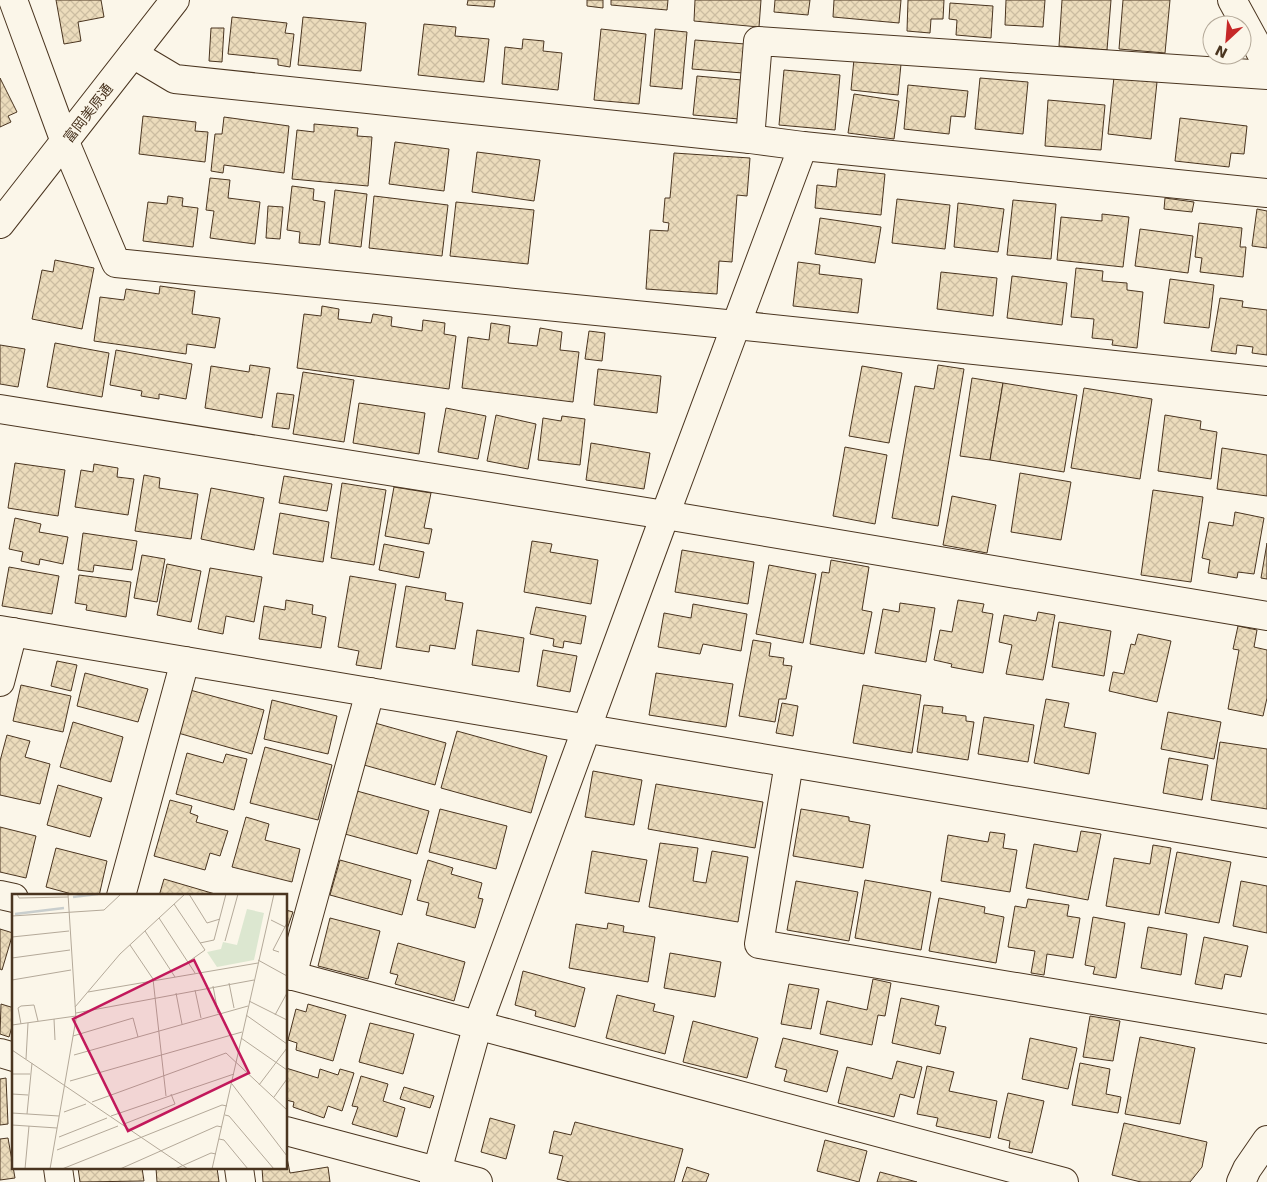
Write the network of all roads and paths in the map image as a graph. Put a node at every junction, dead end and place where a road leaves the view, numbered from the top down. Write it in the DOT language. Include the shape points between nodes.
graph roads {
  1 [pos="13,0"];
  2 [pos="175,0"];
  3 [pos="1232,0"];
  4 [pos="133,54"];
  5 [pos="1267,64"];
  6 [pos="1267,75"];
  7 [pos="750,139"];
  8 [pos="65,142"];
  9 [pos="803,146"];
  10 [pos="1267,193"];
  11 [pos="0,224"];
  12 [pos="736,325"];
  13 [pos="1267,380"];
  14 [pos="0,409"];
  15 [pos="665,515"];
  16 [pos="1267,616"];
  17 [pos="7,631"];
  18 [pos="185,661"];
  19 [pos="0,682"];
  20 [pos="370,692"];
  21 [pos="586,728"];
  22 [pos="789,763"];
  23 [pos="1267,843"];
  24 [pos="122,894"];
  25 [pos="289,975"];
  26 [pos="478,1024"];
  27 [pos="1267,1029"];
  28 [pos="288,1132"];
  29 [pos="1267,1140"];
  30 [pos="436,1176"];
  31 [pos="478,1182"];
  32 [pos="1064,1182"];
  33 [pos="1241,1182"];
  1 -- 8 [label="street"];
  2 -- 4 [label="street, 富岡美原通"];
  3 -- 5 [label="street"];
  4 -- 7 [label="street" via="175,79"];
  4 -- 8 [label="street, 富岡美原通"];
  6 -- 7 [label="street" via="758,41"];
  7 -- 9 [label="street"];
  8 -- 11 [label="street, 富岡美原通"];
  8 -- 12 [label="street" via="116,263"];
  9 -- 10 [label="street"];
  9 -- 12 [label="street"];
  12 -- 13 [label="street"];
  12 -- 15 [label="street"];
  14 -- 15 [label="street"];
  15 -- 16 [label="street"];
  15 -- 21 [label="street"];
  17 -- 18 [label="street"];
  17 -- 19 [label="street"];
  18 -- 20 [label="street"];
  18 -- 24 [label="street"];
  20 -- 21 [label="street"];
  20 -- 25 [label="street"];
  21 -- 22 [label="street"];
  21 -- 26 [label="street"];
  22 -- 23 [label="street"];
  22 -- 27 [label="street" via="760,944"];
  25 -- 26 [label="street"];
  26 -- 30 [label="street"];
  26 -- 32 [label="street"];
  28 -- 30 [label="street"];
  29 -- 33 [label="street"];
  30 -- 31 [label="street"];
}
